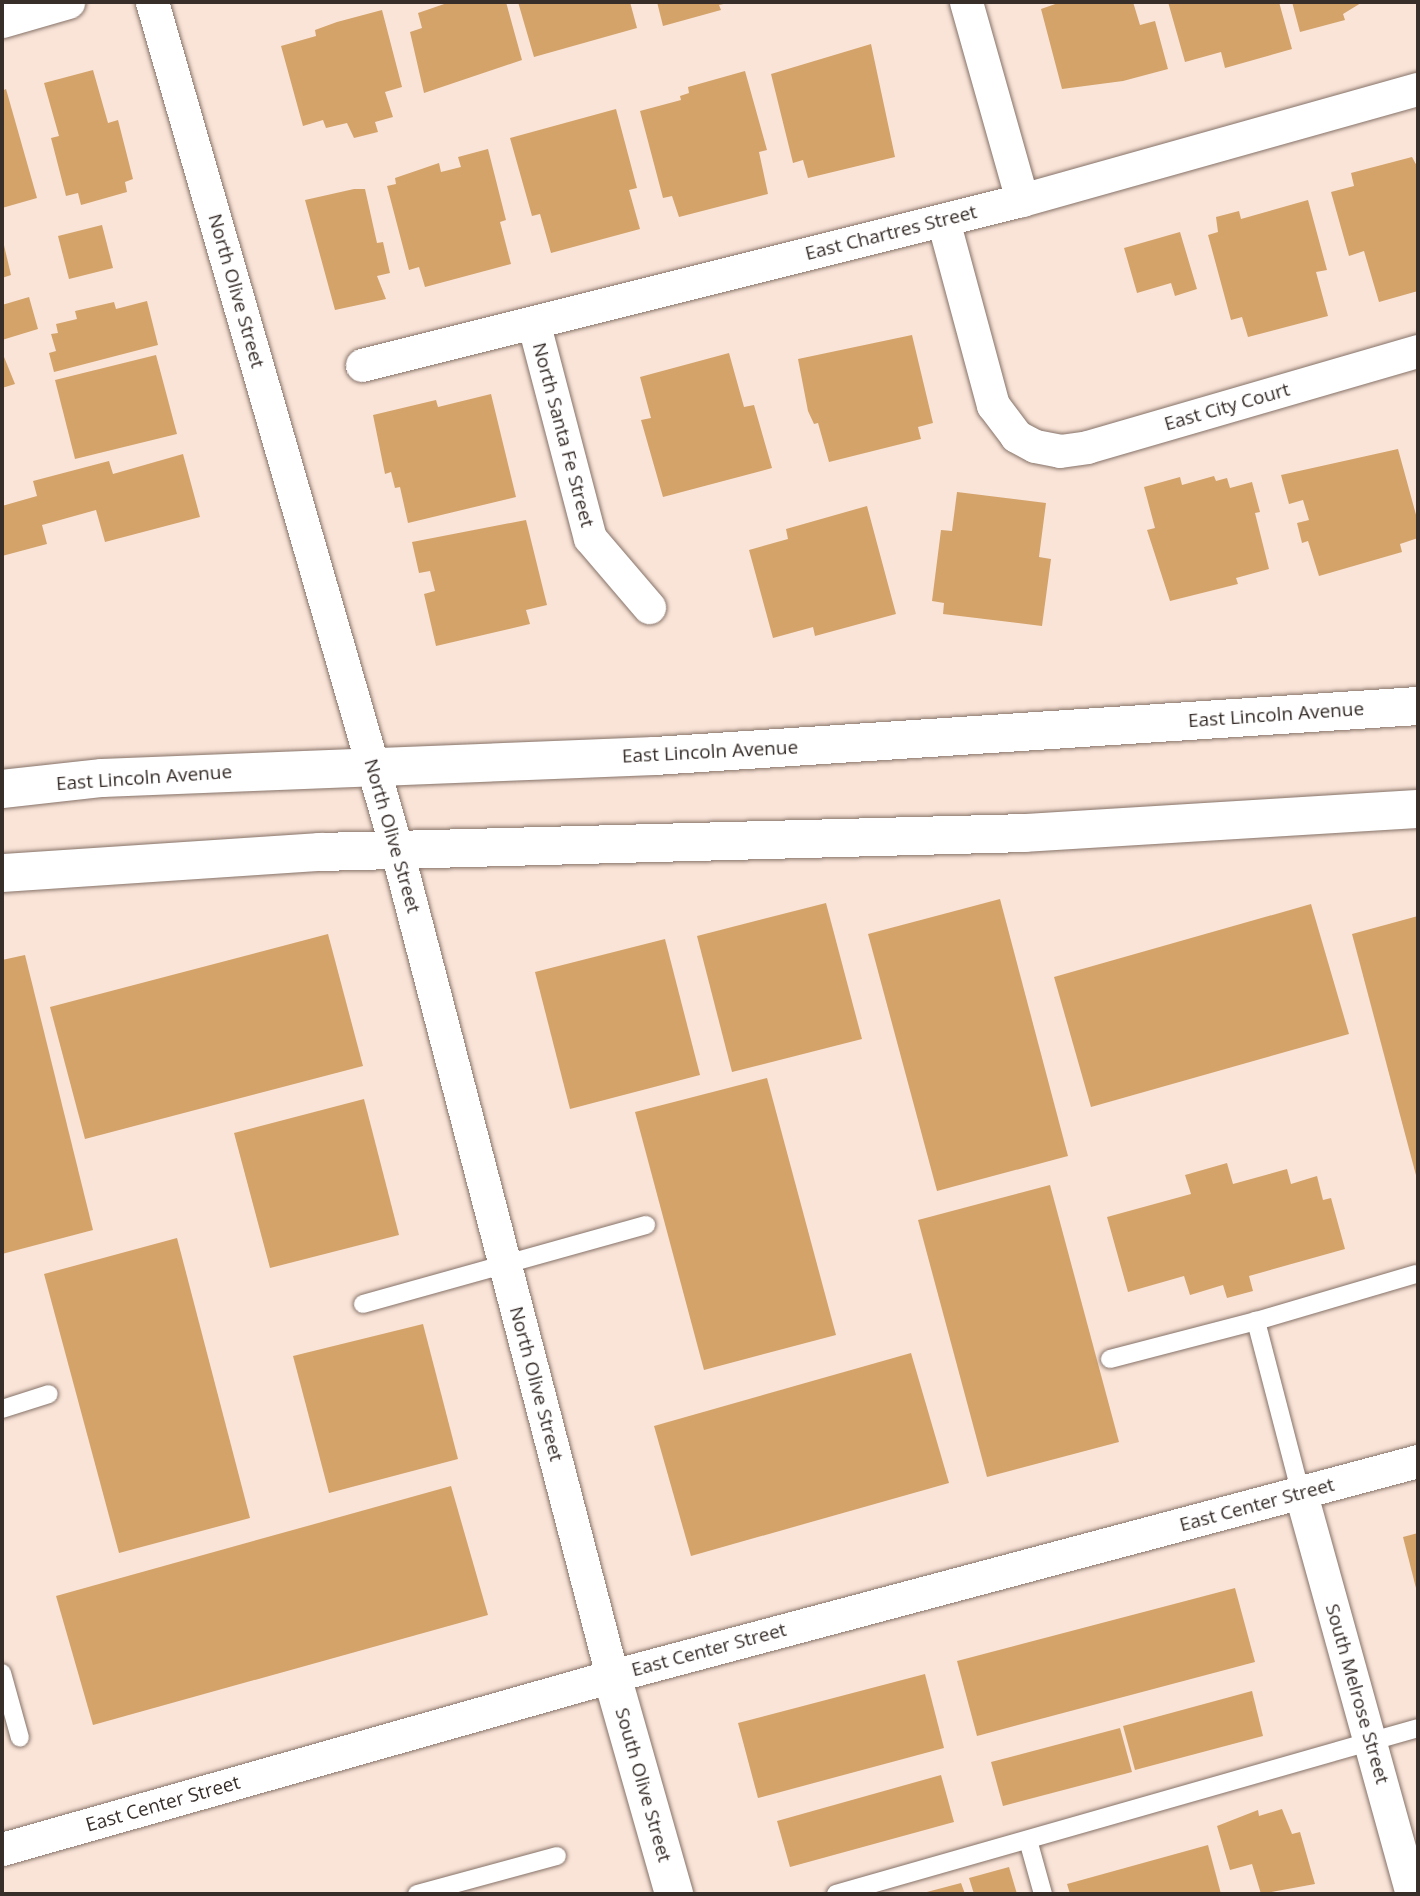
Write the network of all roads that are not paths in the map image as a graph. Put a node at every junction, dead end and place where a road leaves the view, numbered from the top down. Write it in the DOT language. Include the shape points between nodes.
graph roads {
  1 [pos="68,2"];
  2 [pos="152,2"];
  3 [pos="966,2"];
  4 [pos="2,21"];
  5 [pos="1418,89"];
  6 [pos="1022,200"];
  7 [pos="943,220"];
  8 [pos="534,325"];
  9 [pos="1418,351"];
  10 [pos="362,365"];
  11 [pos="649,607"];
  12 [pos="1418,706"];
  13 [pos="373,767"];
  14 [pos="2,789"];
  15 [pos="1418,809"];
  16 [pos="397,850"];
  17 [pos="2,873"];
  18 [pos="646,1225"];
  19 [pos="505,1265"];
  20 [pos="1416,1274"];
  21 [pos="363,1304"];
  22 [pos="1256,1321"];
  23 [pos="1110,1359"];
  24 [pos="49,1394"];
  25 [pos="2,1409"];
  26 [pos="1418,1461"];
  27 [pos="1301,1493"];
  28 [pos="2,1673"];
  29 [pos="612,1676"];
  30 [pos="1418,1728"];
  31 [pos="20,1738"];
  32 [pos="1370,1743"];
  33 [pos="1028,1840"];
  34 [pos="2,1849"];
  35 [pos="557,1856"];
  36 [pos="417,1894"];
  37 [pos="674,1894"];
  38 [pos="836,1894"];
  39 [pos="1042,1894"];
  40 [pos="1412,1894"];
  1 -- 4 [label="street"];
  2 -- 13 [label="street, North Olive Street"];
  3 -- 6 [label="street"];
  5 -- 6 [label="street, East Chartres Street"];
  6 -- 7 [label="street, East Chartres Street"];
  7 -- 8 [label="street, East Chartres Street"];
  7 -- 9 [label="street, East City Court" via="993,405 1016,436 1035,446 1060,451 1087,447"];
  8 -- 10 [label="street, East Chartres Street"];
  8 -- 11 [label="street, North Santa Fe Street" via="590,538"];
  12 -- 13 [label="main road, East Lincoln Avenue" via="655,756"];
  13 -- 14 [label="main road, East Lincoln Avenue" via="102,778"];
  13 -- 16 [label="street, North Olive Street"];
  15 -- 16 [label="main road" via="1025,833"];
  16 -- 17 [label="main road"];
  16 -- 19 [label="street, North Olive Street"];
  18 -- 19 [label="lane"];
  19 -- 21 [label="lane"];
  19 -- 29 [label="street, North Olive Street"];
  20 -- 22 [label="lane"];
  22 -- 23 [label="lane"];
  22 -- 27 [label="lane"];
  24 -- 25 [label="lane"];
  26 -- 27 [label="street, East Center Street"];
  27 -- 29 [label="street, East Center Street"];
  27 -- 32 [label="street, South Melrose Street"];
  28 -- 31 [label="lane"];
  29 -- 34 [label="street, East Center Street"];
  29 -- 37 [label="main road, South Olive Street"];
  30 -- 32 [label="lane"];
  32 -- 33 [label="lane"];
  32 -- 40 [label="street, South Melrose Street"];
  33 -- 38 [label="lane"];
  33 -- 39 [label="lane"];
  35 -- 36 [label="lane"];
}
